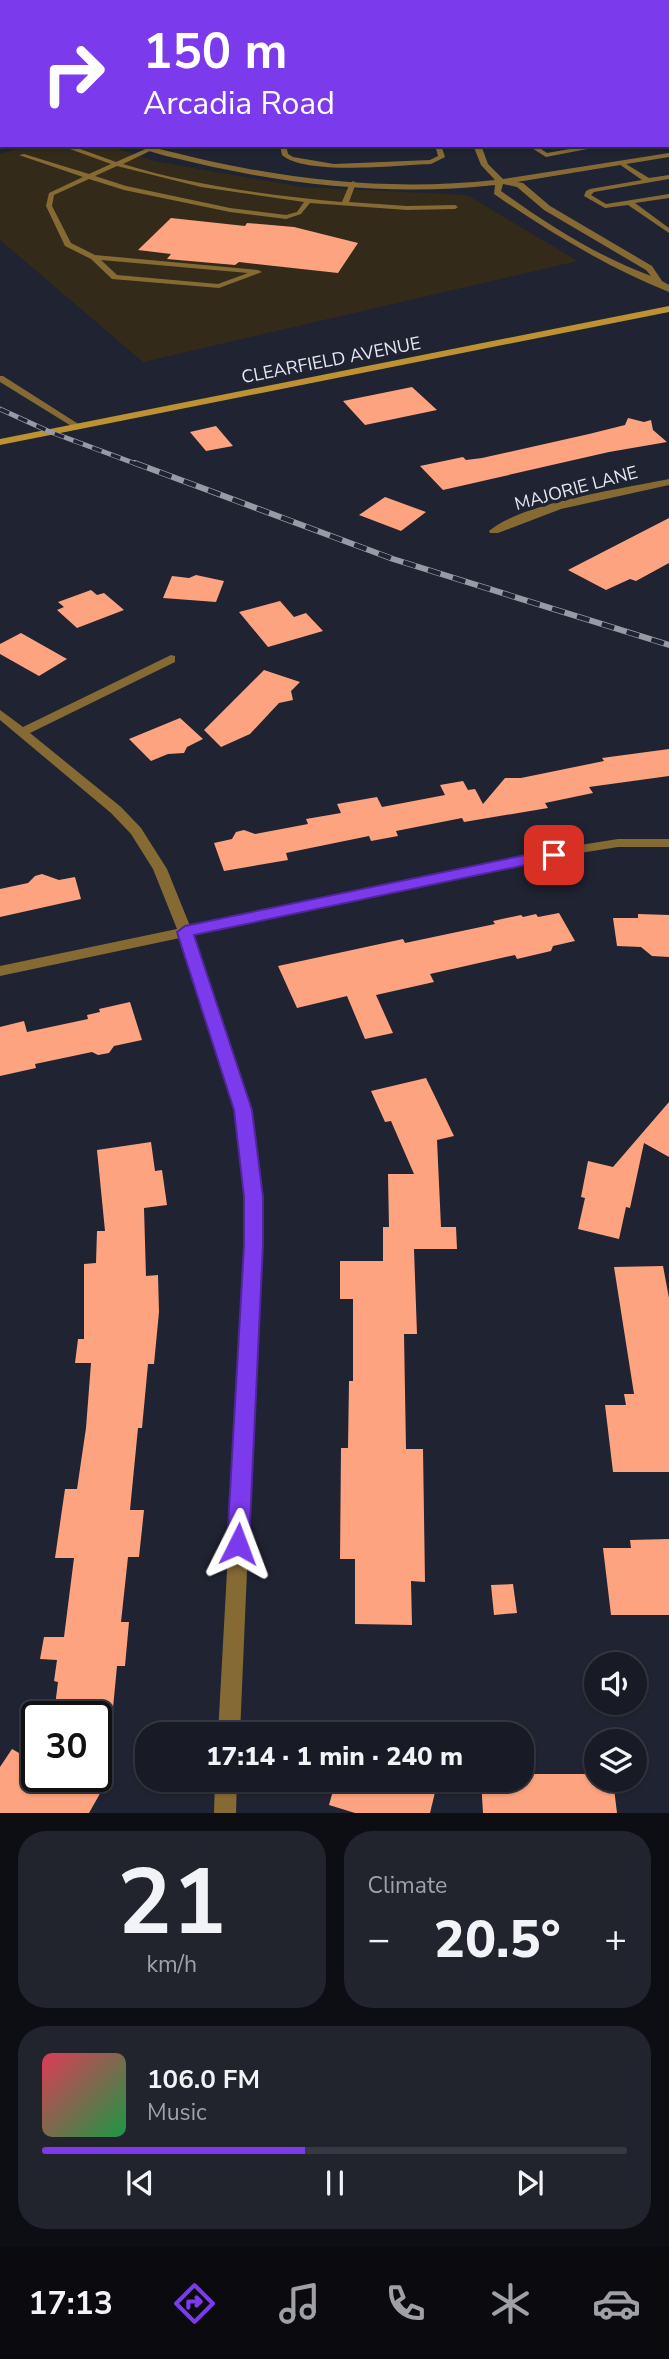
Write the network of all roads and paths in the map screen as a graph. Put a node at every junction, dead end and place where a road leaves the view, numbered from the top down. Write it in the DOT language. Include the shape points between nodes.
graph roads {
  1 [pos="67,147"];
  2 [pos="144,147"];
  3 [pos="283,147"];
  4 [pos="439,147"];
  5 [pos="478,147"];
  6 [pos="533,147"];
  7 [pos="593,147"];
  8 [pos="150,149"];
  9 [pos="22,155"];
  10 [pos="669,155"];
  11 [pos="621,163"];
  12 [pos="114,164"];
  13 [pos="342,166"];
  14 [pos="86,176"];
  15 [pos="669,177"];
  16 [pos="332,181"];
  17 [pos="500,181"];
  18 [pos="648,181"];
  19 [pos="354,183"];
  20 [pos="669,196"];
  21 [pos="308,201"];
  22 [pos="641,201"];
  23 [pos="630,203"];
  24 [pos="345,204"];
  25 [pos="669,204"];
  26 [pos="455,207"];
  27 [pos="669,231"];
  28 [pos="94,257"];
  29 [pos="658,281"];
  30 [pos="669,289"];
  31 [pos="669,309"];
  32 [pos="0,378"];
  33 [pos="76,425"];
  34 [pos="0,442"];
  35 [pos="669,482"];
  36 [pos="494,531"];
  37 [pos="171,659"];
  38 [pos="0,714"];
  39 [pos="22,732"];
  40 [pos="669,843"];
  41 [pos="185,932"];
  42 [pos="0,971"];
  43 [pos="230,1722"];
  44 [pos="226,1792"];
  45 [pos="225,1813"];
  1 -- 12 [label="lane"];
  2 -- 8 [label="street"];
  3 -- 13 [label="lane" via="291,159"];
  4 -- 13 [label="lane" via="442,157 431,162"];
  5 -- 17 [label="street" via="485,165"];
  6 -- 7 [label="lane" via="545,155"];
  8 -- 12 [label="lane"];
  8 -- 16 [label="street" via="263,173"];
  9 -- 14 [label="lane"];
  10 -- 11 [label="street"];
  11 -- 17 [label="street"];
  11 -- 18 [label="lane"];
  12 -- 14 [label="lane"];
  12 -- 21 [label="lane" via="209,186"];
  13 -- 16 [label="lane"];
  14 -- 21 [label="lane" via="172,199 286,216 299,213"];
  14 -- 28 [label="lane" via="51,194 48,206 68,244"];
  15 -- 18 [label="lane"];
  16 -- 19 [label="street"];
  17 -- 19 [label="street" via="433,187"];
  17 -- 29 [label="street" via="520,185 547,208 649,268"];
  17 -- 29 [label="street" via="497,192 535,218 632,272"];
  18 -- 23 [label="lane" via="588,192 587,196 605,206"];
  19 -- 24 [label="lane"];
  20 -- 22 [label="lane"];
  21 -- 24 [label="lane"];
  22 -- 23 [label="lane"];
  22 -- 25 [label="lane"];
  23 -- 27 [label="lane"];
  24 -- 26 [label="lane"];
  28 -- 28 [label="lane" via="108,258 258,272 219,286 115,277"];
  29 -- 30 [label="street"];
  31 -- 33 [label="street, CLEARFIELD AVENUE"];
  32 -- 33 [label="lane"];
  33 -- 34 [label="street, CLEARFIELD AVENUE"];
  35 -- 36 [label="street, MAJORIE LANE" via="545,510"];
  37 -- 39 [label="street"];
  38 -- 39 [label="street"];
  39 -- 41 [label="street" via="81,778 136,831 160,869"];
  40 -- 41 [label="street" via="580,849"];
  41 -- 42 [label="street"];
  41 -- 43 [label="street" via="243,1110 253,1197"];
  44 -- 45 [label="street"];
}
